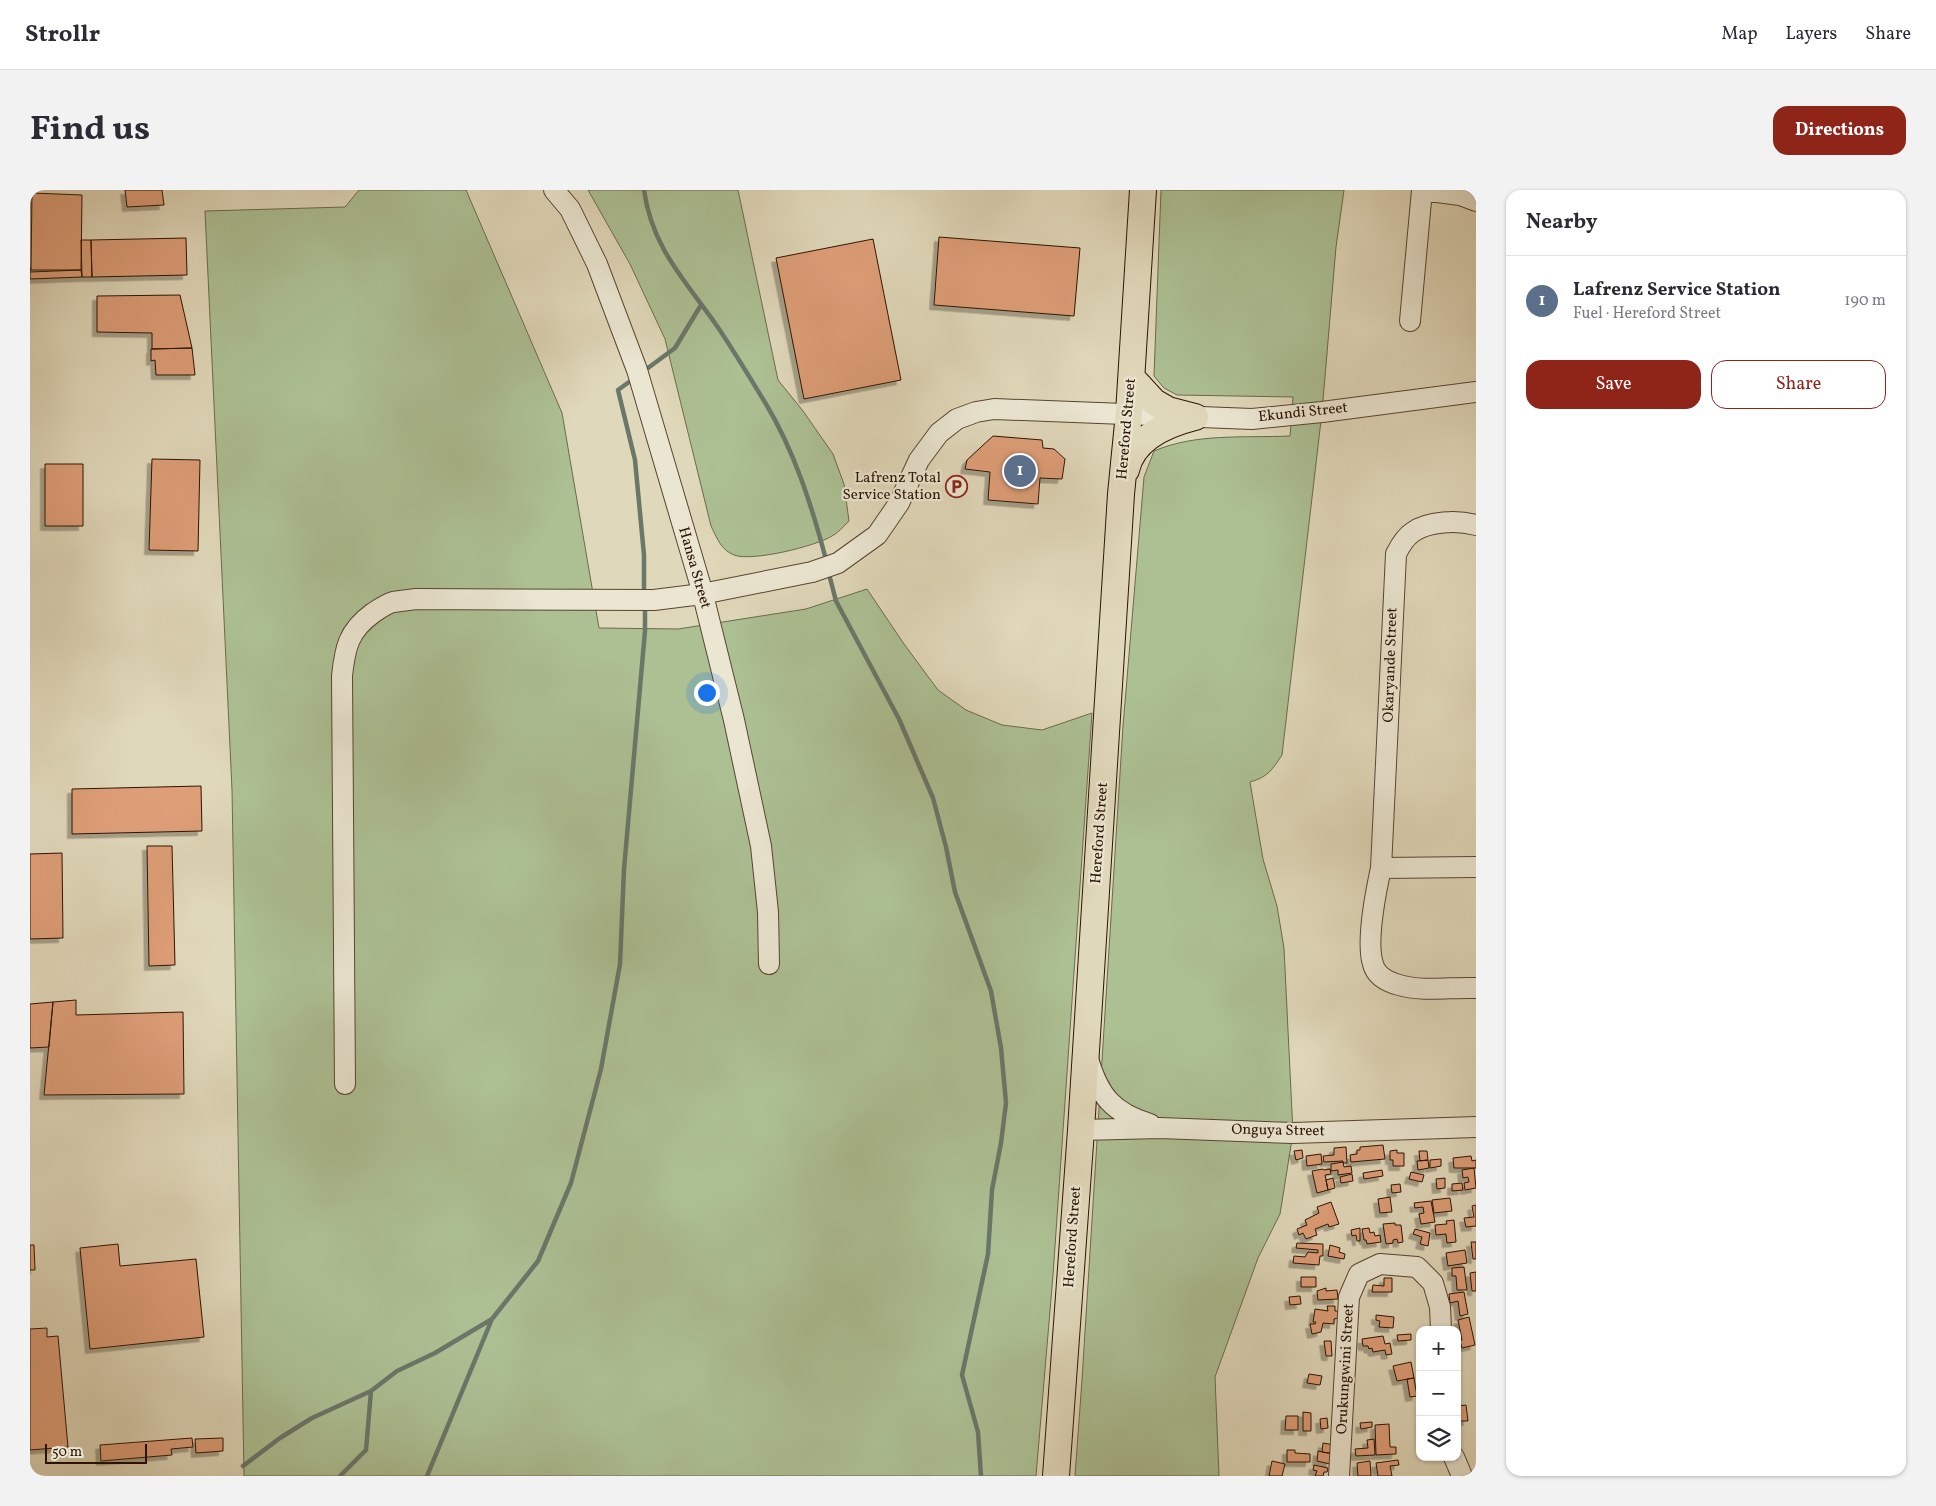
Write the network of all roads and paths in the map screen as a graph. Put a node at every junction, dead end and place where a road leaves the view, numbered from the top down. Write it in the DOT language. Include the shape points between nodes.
graph roads {
  1 [pos="554,190"];
  2 [pos="1143,190"];
  3 [pos="1422,190"];
  4 [pos="1476,201"];
  5 [pos="1410,321"];
  6 [pos="1132,378"];
  7 [pos="1476,392"];
  8 [pos="1129,413"];
  9 [pos="1195,417"];
  10 [pos="1121,494"];
  11 [pos="1476,525"];
  12 [pos="702,594"];
  13 [pos="1476,867"];
  14 [pos="1381,868"];
  15 [pos="769,964"];
  16 [pos="1476,988"];
  17 [pos="1085,1048"];
  18 [pos="345,1084"];
  19 [pos="1476,1127"];
  20 [pos="1160,1128"];
  21 [pos="1081,1130"];
  22 [pos="1441,1326"];
  23 [pos="1456,1461"];
  24 [pos="1056,1476"];
  25 [pos="1339,1476"];
  26 [pos="1462,1476"];
  1 -- 12 [label="street, Hansa Street" via="570,210 597,264 637,370"];
  2 -- 6 [label="main road, Hereford Street"];
  3 -- 4 [label="street" via="1460,195"];
  3 -- 5 [label="street"];
  6 -- 8 [label="main road, Hereford Street"];
  6 -- 9 [label="main road" via="1154,402 1168,410"];
  7 -- 9 [label="street, Ekundi Street" via="1252,419"];
  8 -- 9 [label="street, Ekundi Street"];
  8 -- 10 [label="main road, Hereford Street"];
  8 -- 12 [label="street, Ekundi Street" via="994,409 957,419 939,433 919,460 899,503 877,535 855,553 838,564 812,572"];
  9 -- 10 [label="main road" via="1172,423 1137,447 1128,461"];
  10 -- 17 [label="main road, Hereford Street"];
  11 -- 14 [label="street, Okaryande Street" via="1467,522 1430,525 1413,531 1396,554"];
  12 -- 15 [label="street, Hansa Street" via="761,846 768,912"];
  12 -- 18 [label="street, Ekundi Street" via="654,600 416,599 391,602 366,618 354,631 344,655 342,676"];
  13 -- 14 [label="street"];
  14 -- 16 [label="street, Okaryande Street" via="1374,903 1371,950 1373,966 1381,978 1398,985 1423,988"];
  17 -- 20 [label="street" via="1100,1090 1110,1104 1127,1116"];
  17 -- 21 [label="main road, Hereford Street"];
  19 -- 20 [label="street, Onguya Street" via="1293,1133"];
  20 -- 21 [label="street, Onguya Street"];
  21 -- 24 [label="main road, Hereford Street"];
  22 -- 25 [label="street, Orukungwini Street" via="1440,1307 1433,1283 1417,1267 1380,1264 1359,1274 1349,1297"];
  23 -- 26 [label="street"];
}
